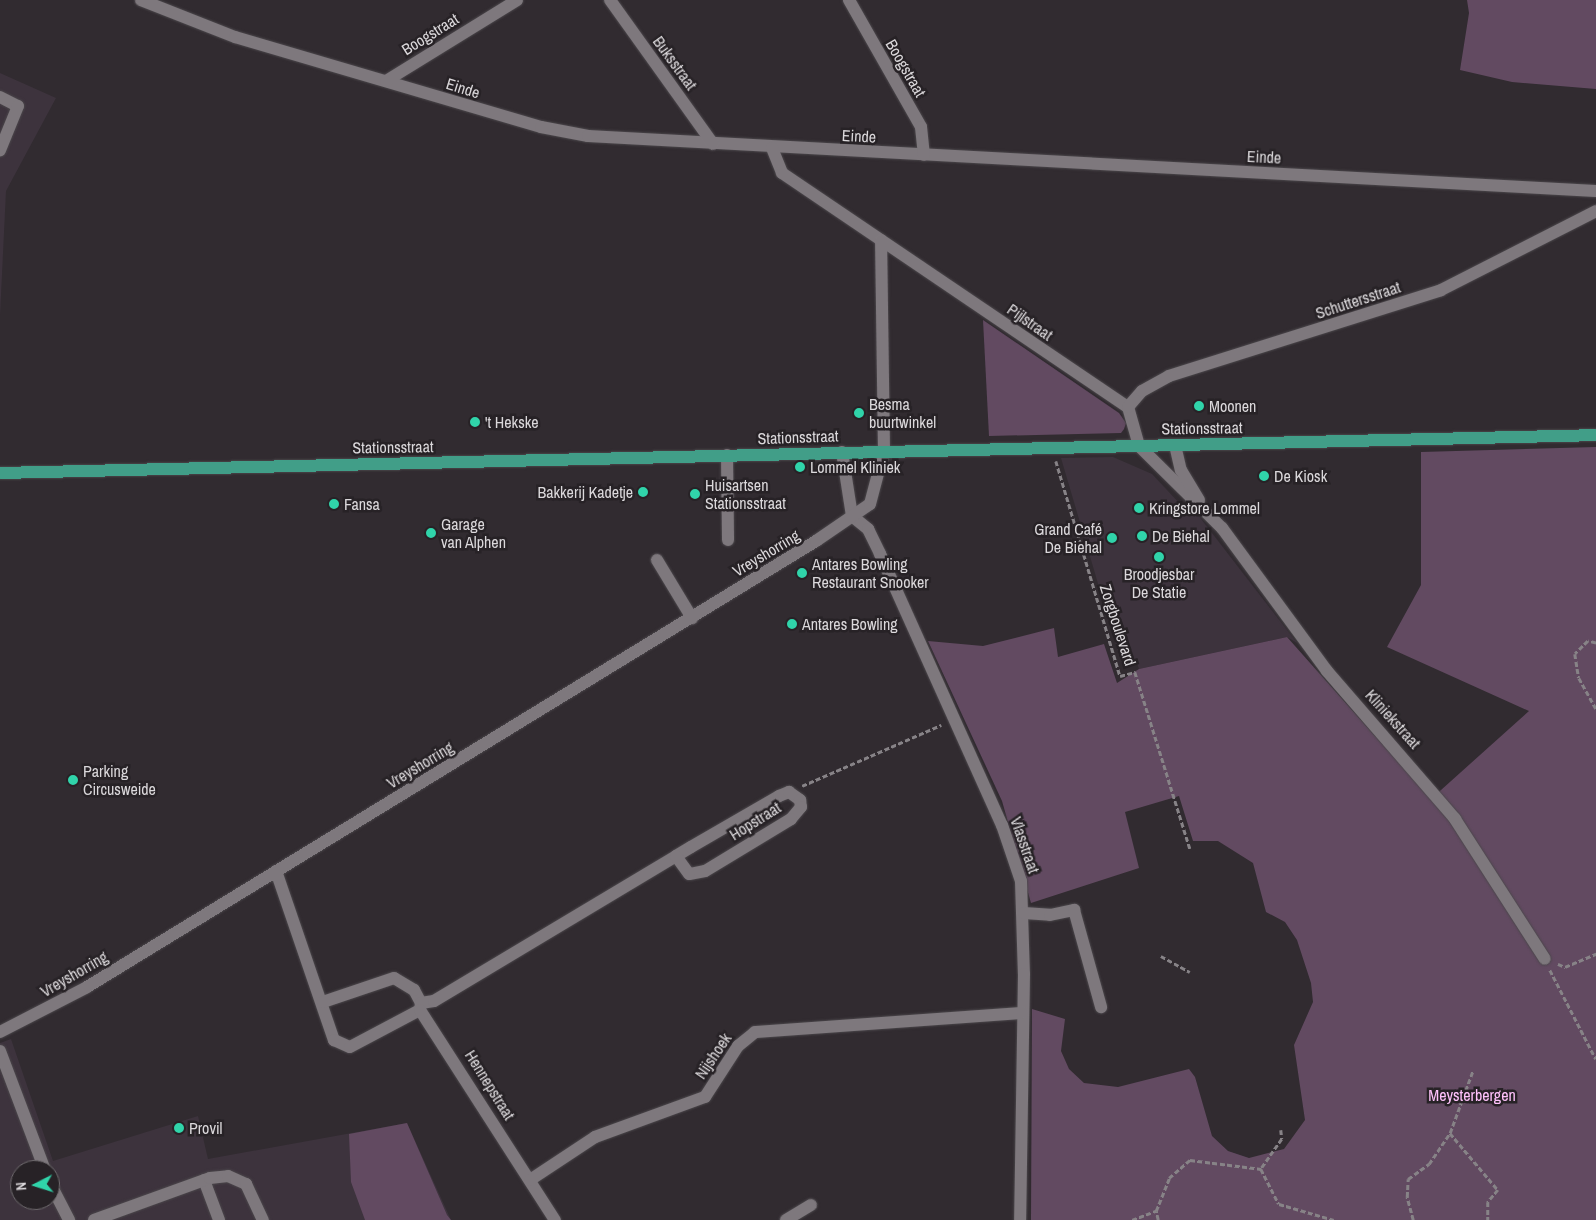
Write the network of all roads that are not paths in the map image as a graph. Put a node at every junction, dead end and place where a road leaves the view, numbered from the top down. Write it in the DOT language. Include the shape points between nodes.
graph roads {
  1 [pos="141,0"];
  2 [pos="517,0"];
  3 [pos="610,0"];
  4 [pos="849,0"];
  5 [pos="386,82"];
  6 [pos="0,97"];
  7 [pos="713,144"];
  8 [pos="772,148"];
  9 [pos="0,150"];
  10 [pos="924,155"];
  11 [pos="1596,192"];
  12 [pos="1596,211"];
  13 [pos="881,240"];
  14 [pos="1128,408"];
  15 [pos="1596,435"];
  16 [pos="1175,445"];
  17 [pos="1139,446"];
  18 [pos="884,451"];
  19 [pos="842,452"];
  20 [pos="727,455"];
  21 [pos="0,473"];
  22 [pos="1205,509"];
  23 [pos="852,516"];
  24 [pos="728,540"];
  25 [pos="657,560"];
  26 [pos="692,618"];
  27 [pos="676,856"];
  28 [pos="276,871"];
  29 [pos="1024,913"];
  30 [pos="1545,960"];
  31 [pos="324,1002"];
  32 [pos="421,1006"];
  33 [pos="1101,1007"];
  34 [pos="1022,1013"];
  35 [pos="0,1032"];
  36 [pos="0,1051"];
  37 [pos="4,1077"];
  38 [pos="41,1160"];
  39 [pos="204,1180"];
  40 [pos="530,1180"];
  41 [pos="60,1202"];
  42 [pos="811,1205"];
  43 [pos="99,1219"];
  44 [pos="69,1220"];
  45 [pos="220,1220"];
  46 [pos="263,1220"];
  47 [pos="555,1220"];
  48 [pos="786,1220"];
  49 [pos="1020,1220"];
  1 -- 5 [label="street, Einde" via="234,38"];
  2 -- 5 [label="street, Boogstraat"];
  3 -- 7 [label="street, Buksstraat"];
  4 -- 10 [label="street, Boogstraat" via="922,127"];
  5 -- 7 [label="street, Einde" via="541,127 588,136"];
  6 -- 9 [label="street" via="18,106"];
  7 -- 8 [label="street, Einde"];
  8 -- 10 [label="street, Einde"];
  8 -- 13 [label="street, Pijlstraat" via="782,172"];
  10 -- 11 [label="street, Einde"];
  12 -- 14 [label="street, Schuttersstraat" via="1441,290 1169,376 1142,390"];
  13 -- 14 [label="street, Pijlstraat"];
  13 -- 18 [label="street"];
  14 -- 17 [label="street"];
  15 -- 16 [label="main road, Stationsstraat"];
  16 -- 17 [label="main road, Stationsstraat"];
  16 -- 22 [label="street, Kliniekstraat" via="1181,470"];
  17 -- 18 [label="main road, Stationsstraat"];
  17 -- 22 [label="street, Kliniekstraat" via="1153,465"];
  18 -- 19 [label="main road, Stationsstraat"];
  18 -- 23 [label="street, Vreyshorring" via="870,504"];
  19 -- 20 [label="main road, Stationsstraat"];
  19 -- 23 [label="street"];
  20 -- 21 [label="main road, Stationsstraat"];
  20 -- 24 [label="street"];
  22 -- 30 [label="street, Kliniekstraat" via="1327,670 1455,820"];
  23 -- 26 [label="street, Vreyshorring"];
  23 -- 29 [label="street, Vlasstraat" via="868,529 1002,825 1021,881"];
  25 -- 26 [label="street"];
  26 -- 28 [label="street, Vreyshorring"];
  27 -- 27 [label="street, Hopstraat" via="789,792 800,800 796,814 705,872 689,874"];
  27 -- 32 [label="street, Hopstraat"];
  28 -- 31 [label="street"];
  28 -- 35 [label="street, Vreyshorring" via="86,987"];
  29 -- 33 [label="street" via="1050,915 1074,910"];
  29 -- 34 [label="street, Vlasstraat"];
  31 -- 32 [label="street, Hennepstraat" via="394,978 414,990"];
  31 -- 32 [label="street" via="334,1040 350,1047"];
  32 -- 40 [label="street, Hennepstraat"];
  34 -- 40 [label="street, Nijshoek" via="756,1032 738,1046 706,1097 595,1137"];
  34 -- 49 [label="street, Vlasstraat"];
  36 -- 37 [label="street"];
  37 -- 38 [label="street"];
  39 -- 43 [label="street"];
  39 -- 45 [label="street"];
  39 -- 46 [label="street" via="228,1176 240,1180 250,1190"];
  40 -- 47 [label="street"];
  41 -- 44 [label="street"];
  42 -- 48 [label="street"];
}
